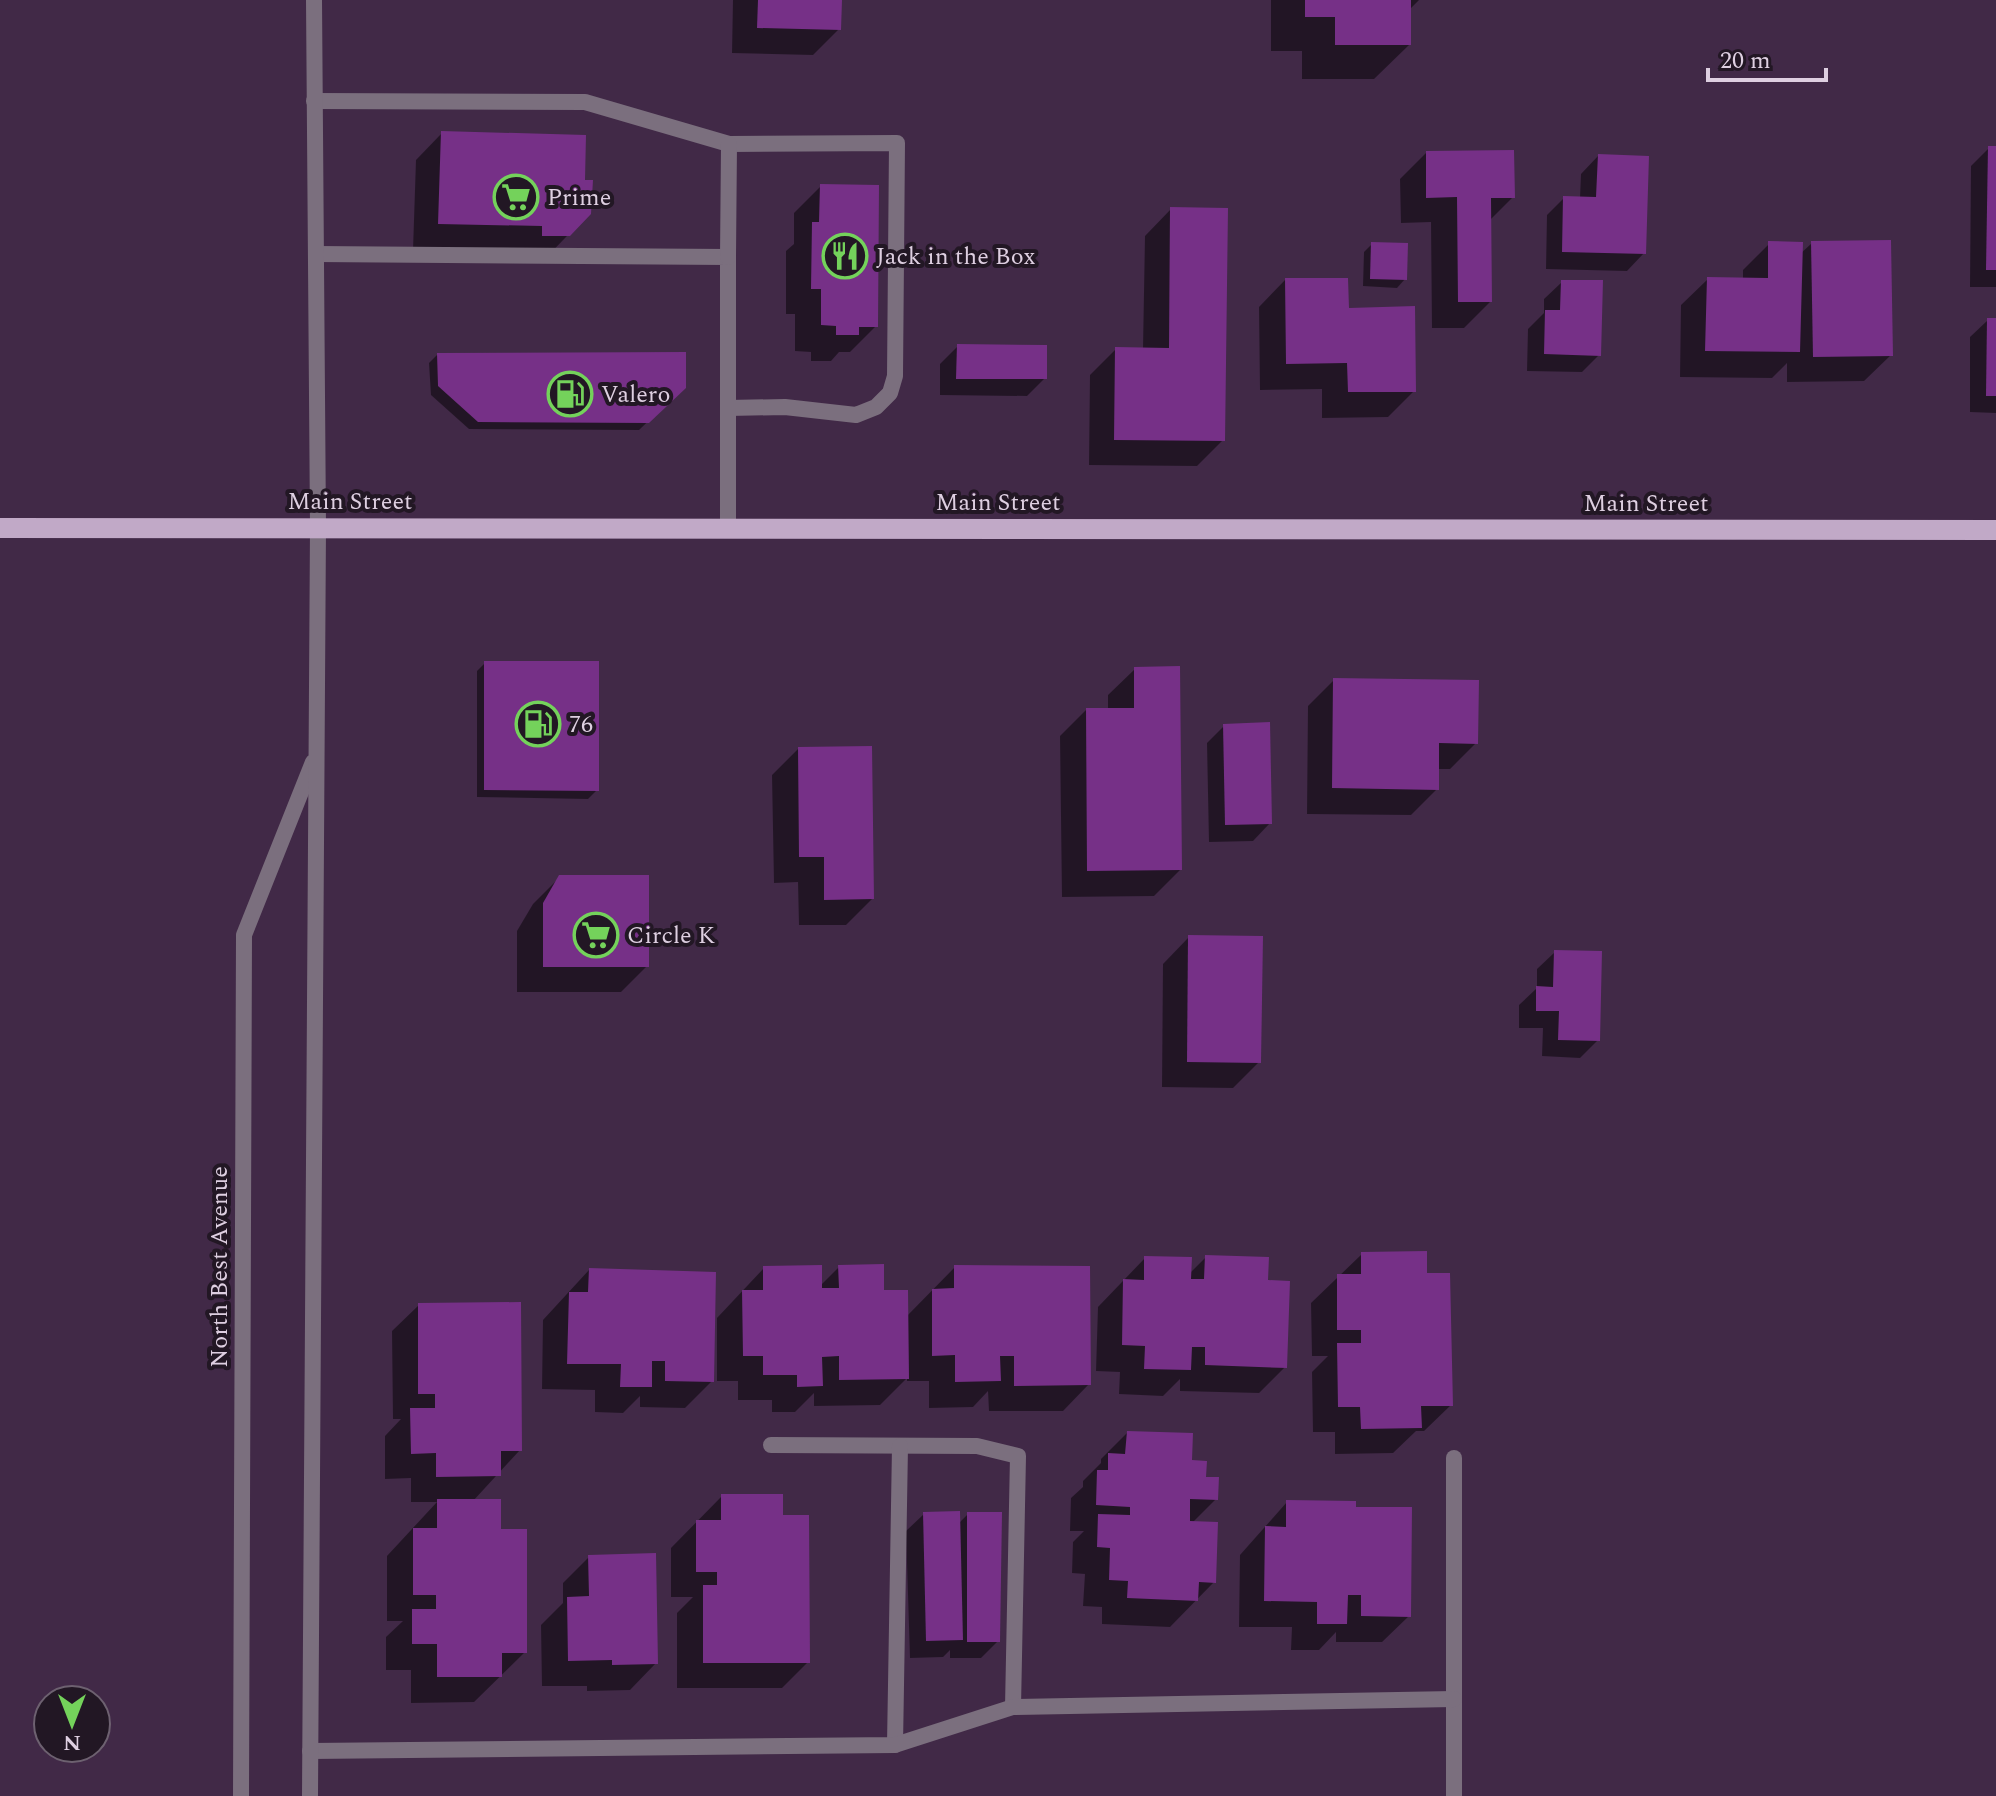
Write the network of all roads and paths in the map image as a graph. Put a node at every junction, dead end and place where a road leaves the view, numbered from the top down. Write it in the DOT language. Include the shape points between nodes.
graph roads {
  1 [pos="314,0"];
  2 [pos="314,101"];
  3 [pos="729,144"];
  4 [pos="316,254"];
  5 [pos="728,257"];
  6 [pos="728,408"];
  7 [pos="318,527"];
  8 [pos="728,527"];
  9 [pos="0,528"];
  10 [pos="1996,530"];
  11 [pos="317,753"];
  12 [pos="771,1445"];
  13 [pos="900,1446"];
  14 [pos="1454,1458"];
  15 [pos="1454,1699"];
  16 [pos="1013,1707"];
  17 [pos="895,1745"];
  18 [pos="310,1751"];
  19 [pos="241,1796"];
  20 [pos="310,1796"];
  21 [pos="1454,1796"];
  1 -- 2 [label="street, North Best Avenue"];
  2 -- 3 [label="street" via="585,102"];
  2 -- 4 [label="street, North Best Avenue"];
  3 -- 5 [label="street"];
  3 -- 6 [label="street" via="897,143 895,376 890,393 876,407 856,415 785,407"];
  4 -- 5 [label="street"];
  4 -- 7 [label="street, North Best Avenue"];
  5 -- 6 [label="street"];
  6 -- 8 [label="street"];
  7 -- 8 [label="main road, Main Street"];
  7 -- 9 [label="main road, Main Street"];
  7 -- 11 [label="street, North Best Avenue"];
  8 -- 10 [label="main road, Main Street"];
  11 -- 18 [label="street, North Best Avenue"];
  11 -- 19 [label="street, North Best Avenue" via="244,935"];
  12 -- 13 [label="street"];
  13 -- 16 [label="street" via="977,1446 1018,1456"];
  13 -- 17 [label="street"];
  14 -- 15 [label="street"];
  15 -- 16 [label="street"];
  15 -- 21 [label="street"];
  16 -- 17 [label="street"];
  17 -- 18 [label="street"];
  18 -- 20 [label="street, North Best Avenue"];
}
